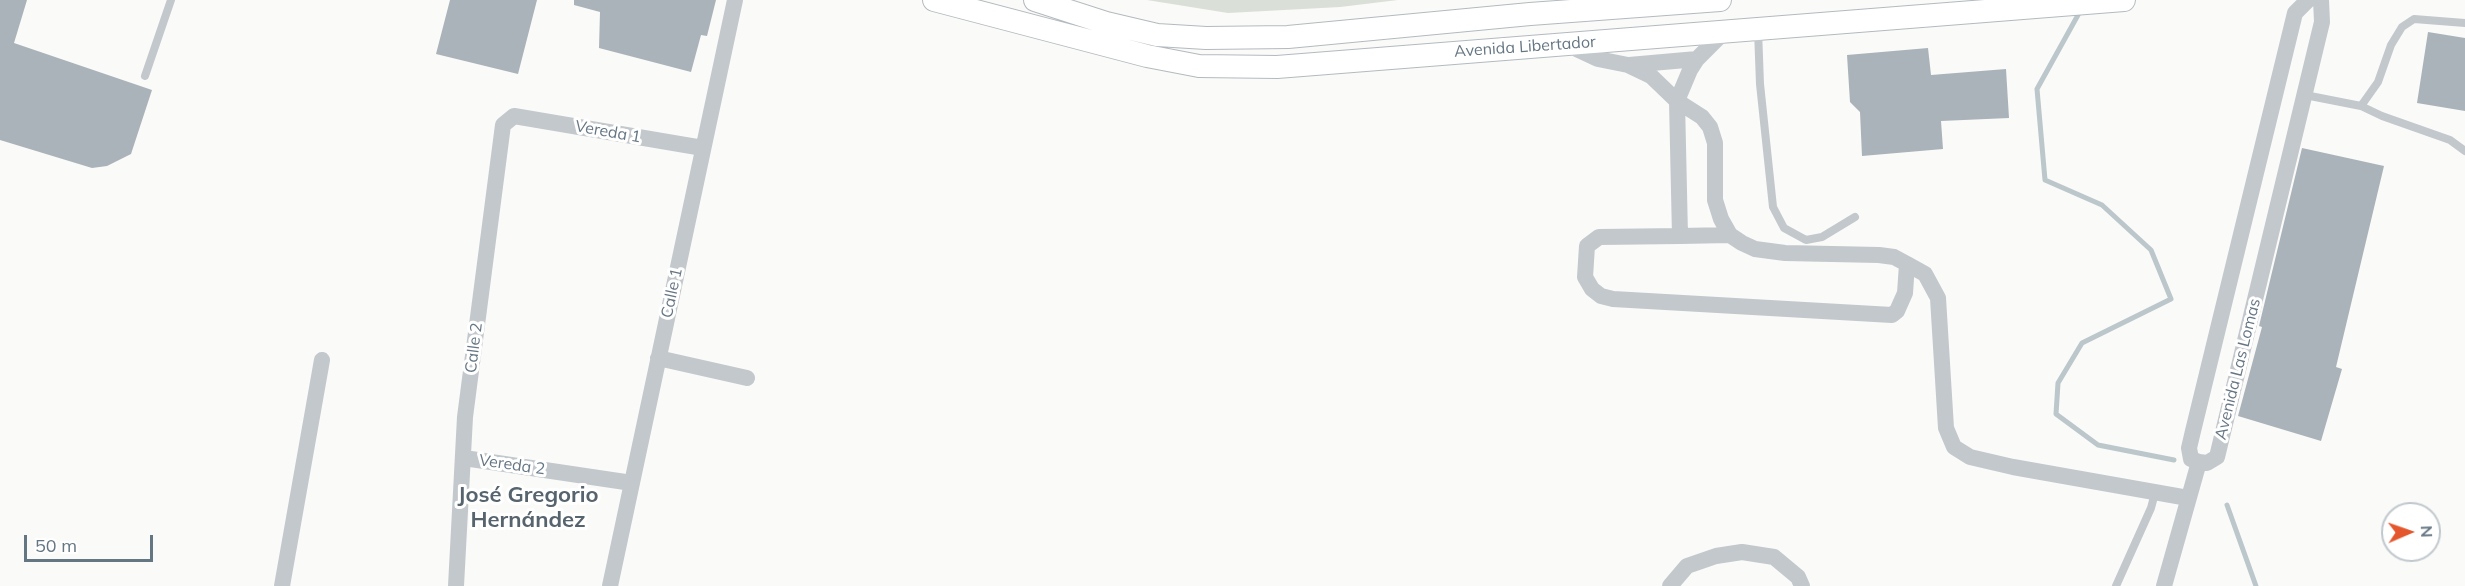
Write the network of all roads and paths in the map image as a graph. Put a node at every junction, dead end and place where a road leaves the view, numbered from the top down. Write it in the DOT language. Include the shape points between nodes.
graph roads {
  1 [pos="171,0"];
  2 [pos="735,0"];
  3 [pos="934,0"];
  4 [pos="1035,0"];
  5 [pos="1713,0"];
  6 [pos="2124,0"];
  7 [pos="2308,0"];
  8 [pos="2321,0"];
  9 [pos="2465,23"];
  10 [pos="1758,29"];
  11 [pos="1724,32"];
  12 [pos="1565,44"];
  13 [pos="1697,59"];
  14 [pos="1628,66"];
  15 [pos="145,76"];
  16 [pos="2305,95"];
  17 [pos="1677,101"];
  18 [pos="2361,106"];
  19 [pos="513,116"];
  20 [pos="703,148"];
  21 [pos="2465,151"];
  22 [pos="1855,216"];
  23 [pos="1730,235"];
  24 [pos="1680,236"];
  25 [pos="1907,264"];
  26 [pos="658,358"];
  27 [pos="322,360"];
  28 [pos="747,378"];
  29 [pos="464,458"];
  30 [pos="2199,462"];
  31 [pos="632,483"];
  32 [pos="2155,493"];
  33 [pos="2188,498"];
  34 [pos="282,586"];
  35 [pos="456,586"];
  36 [pos="610,586"];
  37 [pos="1670,586"];
  38 [pos="1802,586"];
  39 [pos="2116,586"];
  40 [pos="2164,586"];
  1 -- 15 [label="lane"];
  2 -- 20 [label="street, Calle 1"];
  3 -- 12 [label="main road, Avenida Libertador" via="1095,44 1199,66 1277,67"];
  4 -- 5 [label="main road, Avenida Libertador" via="1157,35 1206,38 1288,37"];
  6 -- 10 [label="main road, Avenida Libertador"];
  7 -- 30 [label="street, Avenida Las Lomas" via="2295,12 2193,431 2191,459"];
  8 -- 16 [label="street, Avenida Las Lomas" via="2322,22"];
  9 -- 18 [label="lane" via="2414,19 2402,27 2375,88"];
  10 -- 11 [label="main road, Avenida Libertador"];
  10 -- 22 [label="lane" via="1773,207 1784,228 1806,240 1822,237"];
  11 -- 12 [label="main road, Avenida Libertador"];
  11 -- 13 [label="street"];
  12 -- 14 [label="street" via="1598,59"];
  13 -- 14 [label="street"];
  13 -- 17 [label="street"];
  14 -- 17 [label="street" via="1651,76"];
  16 -- 18 [label="lane"];
  16 -- 30 [label="street, Avenida Las Lomas" via="2217,457 2207,463"];
  17 -- 23 [label="street" via="1710,127 1715,143 1715,200"];
  17 -- 24 [label="street"];
  18 -- 21 [label="lane" via="2450,140"];
  19 -- 20 [label="street, Vereda 1"];
  19 -- 29 [label="street, Calle 2" via="500,133 465,417"];
  20 -- 26 [label="street, Calle 1"];
  23 -- 24 [label="street"];
  23 -- 25 [label="street" via="1755,249 1879,255"];
  24 -- 25 [label="street" via="1599,237 1587,246 1585,277 1592,289 1613,299 1892,315 1905,293"];
  25 -- 32 [label="street" via="1925,274 1938,298 1946,428 1954,447 1970,457 2013,467"];
  26 -- 28 [label="street"];
  26 -- 31 [label="street, Calle 1"];
  27 -- 34 [label="street"];
  29 -- 31 [label="street, Vereda 2"];
  29 -- 35 [label="street, Calle 2"];
  30 -- 33 [label="street"];
  31 -- 36 [label="street, Calle 1"];
  32 -- 33 [label="street"];
  32 -- 39 [label="lane"];
  33 -- 40 [label="street"];
  37 -- 38 [label="street" via="1687,566 1742,552 1774,557 1798,577"];
}
